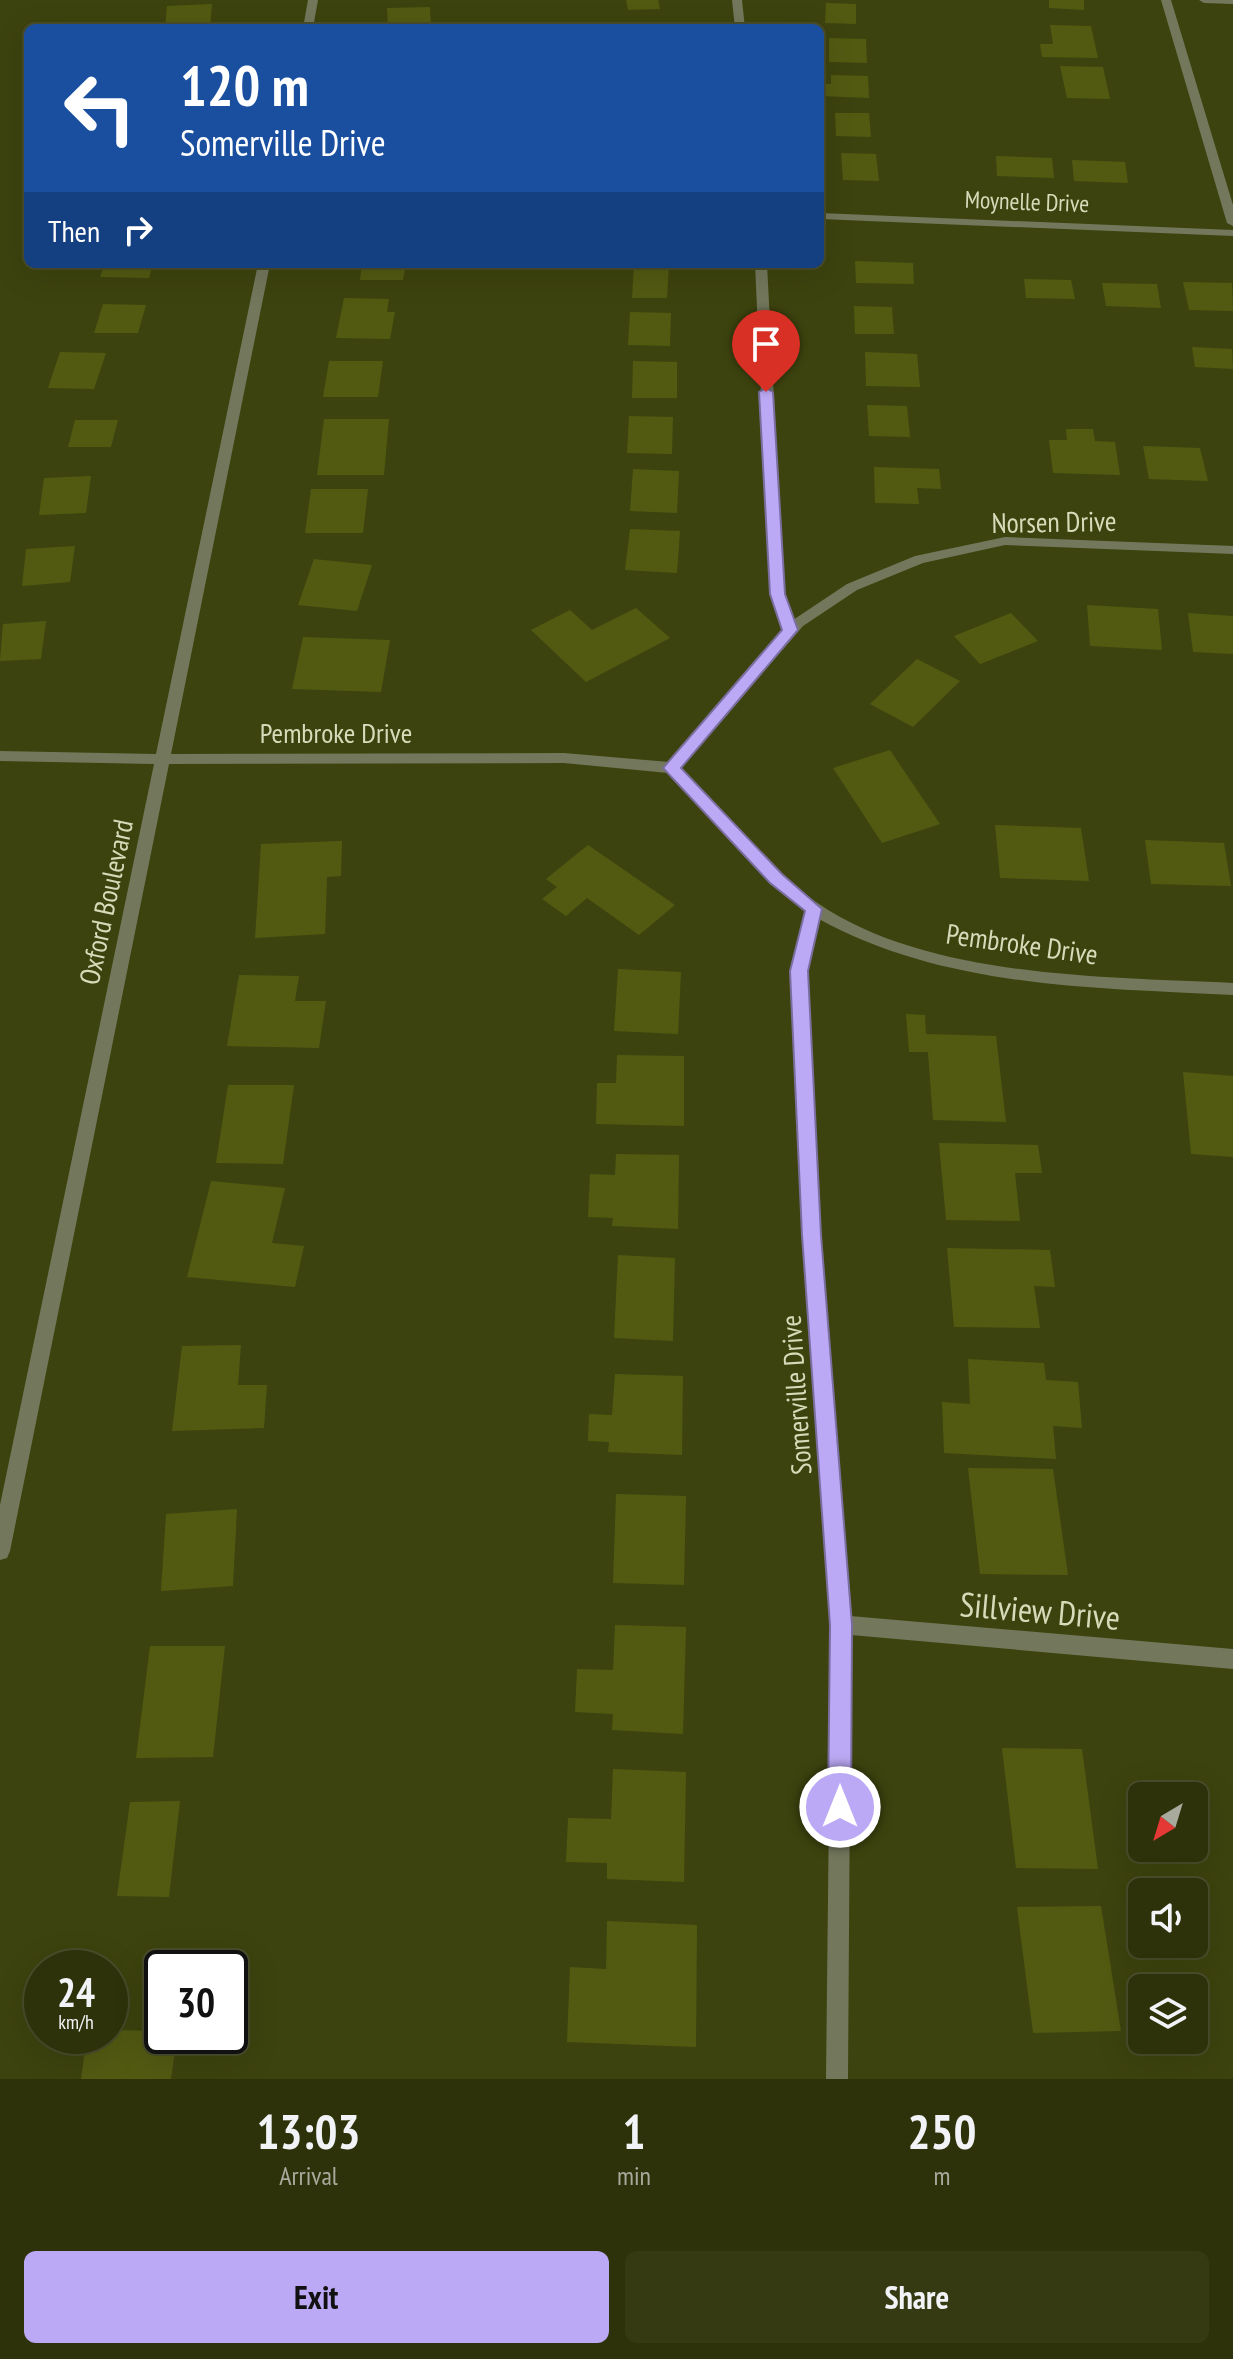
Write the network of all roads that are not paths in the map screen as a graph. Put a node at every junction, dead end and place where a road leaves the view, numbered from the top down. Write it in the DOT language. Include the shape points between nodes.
graph roads {
  1 [pos="313,0"];
  2 [pos="737,0"];
  3 [pos="1166,0"];
  4 [pos="1204,0"];
  5 [pos="1233,1"];
  6 [pos="309,24"];
  7 [pos="740,24"];
  8 [pos="824,216"];
  9 [pos="1233,223"];
  10 [pos="1233,233"];
  11 [pos="263,268"];
  12 [pos="761,268"];
  13 [pos="1233,550"];
  14 [pos="790,630"];
  15 [pos="0,756"];
  16 [pos="162,759"];
  17 [pos="672,768"];
  18 [pos="814,909"];
  19 [pos="1233,989"];
  20 [pos="0,1551"];
  21 [pos="841,1625"];
  22 [pos="1233,1659"];
  23 [pos="837,2079"];
  1 -- 6 [label="street"];
  2 -- 7 [label="street"];
  3 -- 9 [label="street"];
  4 -- 5 [label="street"];
  8 -- 10 [label="street, Moynelle Drive"];
  11 -- 16 [label="street, Oxford Boulevard"];
  12 -- 14 [label="street" via="777,594"];
  13 -- 14 [label="street, Norsen Drive" via="1005,541 920,559 852,587"];
  14 -- 17 [label="street, Norsen Drive"];
  15 -- 16 [label="street, Pembroke Drive"];
  16 -- 17 [label="street, Pembroke Drive" via="564,758"];
  16 -- 20 [label="street, Oxford Boulevard"];
  17 -- 18 [label="street" via="776,879"];
  18 -- 19 [label="street, Pembroke Drive" via="877,941 943,961 1092,981"];
  18 -- 21 [label="street, Somerville Drive" via="799,971"];
  21 -- 22 [label="street, Sillview Drive"];
  21 -- 23 [label="street, Somerville Drive"];
}
